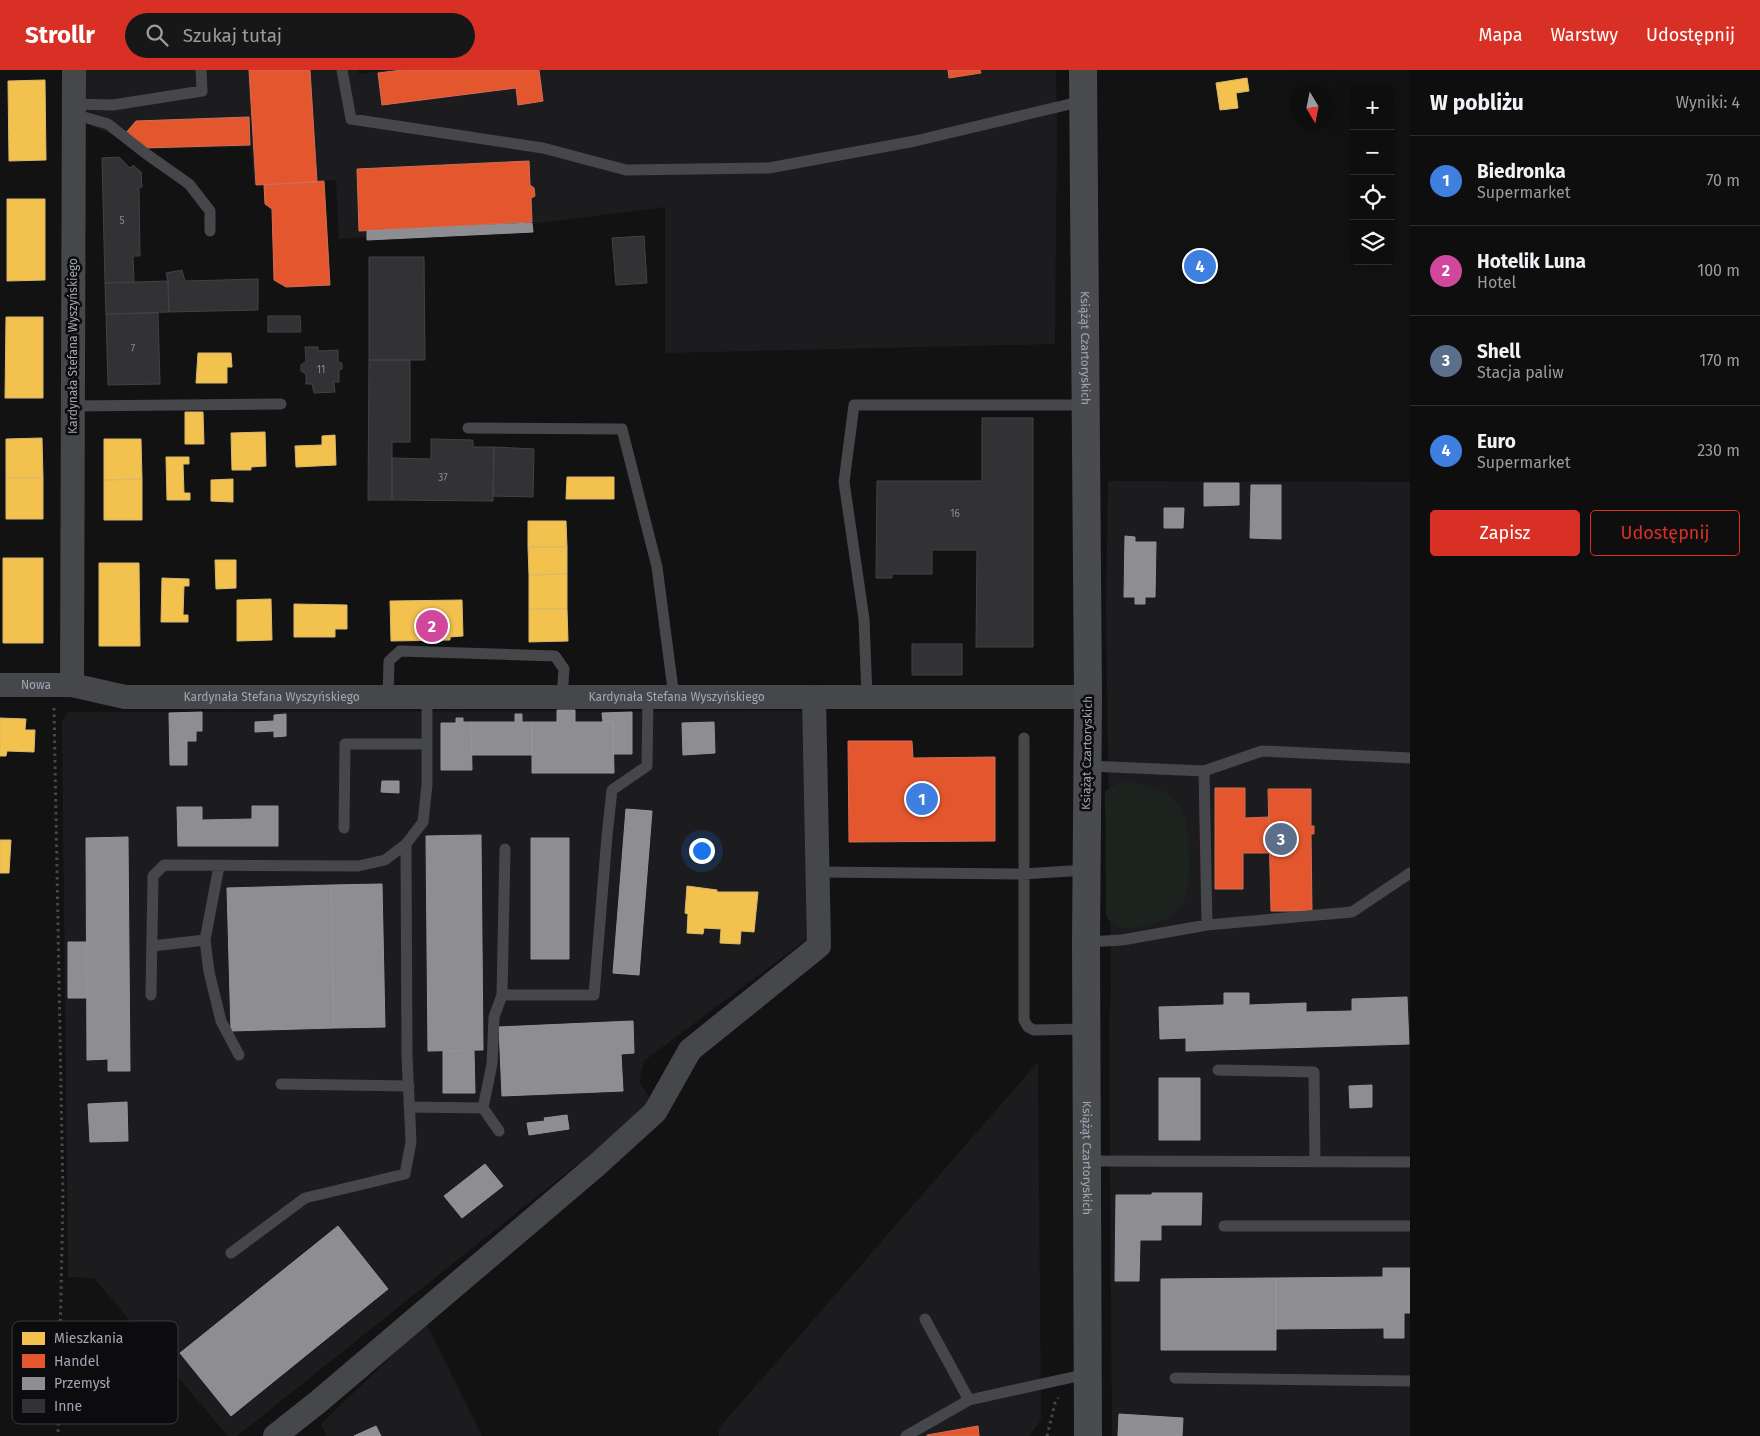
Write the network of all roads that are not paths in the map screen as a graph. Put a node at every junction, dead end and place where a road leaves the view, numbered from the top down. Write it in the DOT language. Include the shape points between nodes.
graph roads {
  1 [pos="74,70"];
  2 [pos="201,70"];
  3 [pos="342,70"];
  4 [pos="1083,70"];
  5 [pos="1083,102"];
  6 [pos="74,109"];
  7 [pos="210,231"];
  8 [pos="281,404"];
  9 [pos="1085,405"];
  10 [pos="72,406"];
  11 [pos="468,428"];
  12 [pos="0,685"];
  13 [pos="63,685"];
  14 [pos="388,697"];
  15 [pos="427,697"];
  16 [pos="562,697"];
  17 [pos="648,697"];
  18 [pos="674,697"];
  19 [pos="814,697"];
  20 [pos="867,697"];
  21 [pos="1088,697"];
  22 [pos="1024,738"];
  23 [pos="427,744"];
  24 [pos="1410,758"];
  25 [pos="1087,766"];
  26 [pos="1204,771"];
  27 [pos="344,828"];
  28 [pos="406,844"];
  29 [pos="505,849"];
  30 [pos="219,866"];
  31 [pos="1086,870"];
  32 [pos="818,872"];
  33 [pos="1410,872"];
  34 [pos="1023,874"];
  35 [pos="1207,925"];
  36 [pos="205,940"];
  37 [pos="1086,942"];
  38 [pos="152,946"];
  39 [pos="151,995"];
  40 [pos="502,995"];
  41 [pos="1086,1029"];
  42 [pos="239,1055"];
  43 [pos="1218,1070"];
  44 [pos="282,1084"];
  45 [pos="408,1086"];
  46 [pos="409,1107"];
  47 [pos="483,1108"];
  48 [pos="499,1131"];
  49 [pos="1086,1161"];
  50 [pos="1315,1162"];
  51 [pos="1410,1163"];
  52 [pos="1224,1226"];
  53 [pos="1410,1226"];
  54 [pos="231,1252"];
  55 [pos="926,1319"];
  56 [pos="1080,1376"];
  57 [pos="1175,1378"];
  58 [pos="1410,1381"];
  59 [pos="969,1400"];
  60 [pos="275,1436"];
  61 [pos="906,1436"];
  62 [pos="1088,1436"];
  1 -- 6 [label="street, Kardynała Stefana Wyszyńskiego"];
  2 -- 6 [label="lane" via="202,91"];
  3 -- 5 [label="lane" via="351,119 543,148 626,170 769,168 915,141"];
  4 -- 5 [label="main road, Książąt Czartoryskich"];
  5 -- 9 [label="main road, Książąt Czartoryskich"];
  6 -- 7 [label="lane" via="108,124 189,184 210,211"];
  6 -- 10 [label="street, Kardynała Stefana Wyszyńskiego"];
  8 -- 10 [label="lane"];
  9 -- 20 [label="lane" via="854,405 844,482 864,619"];
  9 -- 21 [label="main road, Książąt Czartoryskich"];
  10 -- 13 [label="street, Kardynała Stefana Wyszyńskiego"];
  11 -- 18 [label="lane" via="622,429 657,567"];
  12 -- 13 [label="street, Nowa"];
  13 -- 14 [label="street, Kardynała Stefana Wyszyńskiego" via="125,697"];
  14 -- 15 [label="street, Kardynała Stefana Wyszyńskiego"];
  14 -- 16 [label="lane" via="390,661 400,651 555,656 564,668"];
  15 -- 16 [label="street, Kardynała Stefana Wyszyńskiego"];
  15 -- 23 [label="lane"];
  16 -- 17 [label="street, Kardynała Stefana Wyszyńskiego"];
  17 -- 18 [label="street, Kardynała Stefana Wyszyńskiego"];
  17 -- 40 [label="lane" via="647,766 612,790 594,995"];
  18 -- 19 [label="street, Kardynała Stefana Wyszyńskiego"];
  19 -- 20 [label="street, Kardynała Stefana Wyszyńskiego"];
  19 -- 32 [label="street"];
  20 -- 21 [label="street, Kardynała Stefana Wyszyńskiego"];
  21 -- 25 [label="main road, Książąt Czartoryskich"];
  22 -- 34 [label="lane"];
  23 -- 27 [label="lane" via="345,744"];
  23 -- 28 [label="lane" via="423,822"];
  24 -- 26 [label="lane" via="1262,751"];
  25 -- 26 [label="lane"];
  25 -- 31 [label="main road, Książąt Czartoryskich"];
  26 -- 35 [label="lane"];
  28 -- 30 [label="lane" via="385,860 358,866"];
  28 -- 45 [label="lane"];
  29 -- 40 [label="lane"];
  30 -- 36 [label="lane"];
  30 -- 38 [label="lane" via="164,865 153,876"];
  31 -- 34 [label="lane"];
  31 -- 37 [label="main road, Książąt Czartoryskich"];
  32 -- 34 [label="lane"];
  32 -- 60 [label="street" via="819,946 690,1050 655,1112"];
  33 -- 35 [label="lane" via="1352,912"];
  34 -- 41 [label="lane" via="1024,1020 1034,1030"];
  35 -- 37 [label="lane" via="1122,940"];
  36 -- 38 [label="lane"];
  36 -- 42 [label="lane" via="221,1021"];
  37 -- 41 [label="main road, Książąt Czartoryskich"];
  38 -- 39 [label="lane"];
  40 -- 47 [label="lane" via="494,1017 492,1064"];
  41 -- 49 [label="main road, Książąt Czartoryskich"];
  43 -- 50 [label="lane" via="1314,1072"];
  44 -- 45 [label="lane"];
  45 -- 46 [label="lane"];
  46 -- 47 [label="lane"];
  46 -- 54 [label="lane" via="411,1142 405,1174 304,1198"];
  47 -- 48 [label="lane"];
  49 -- 50 [label="lane"];
  49 -- 56 [label="main road, Książąt Czartoryskich"];
  50 -- 51 [label="lane"];
  52 -- 53 [label="lane"];
  55 -- 59 [label="lane"];
  56 -- 59 [label="lane"];
  56 -- 62 [label="main road, Książąt Czartoryskich"];
  57 -- 58 [label="lane"];
  59 -- 61 [label="lane"];
}
